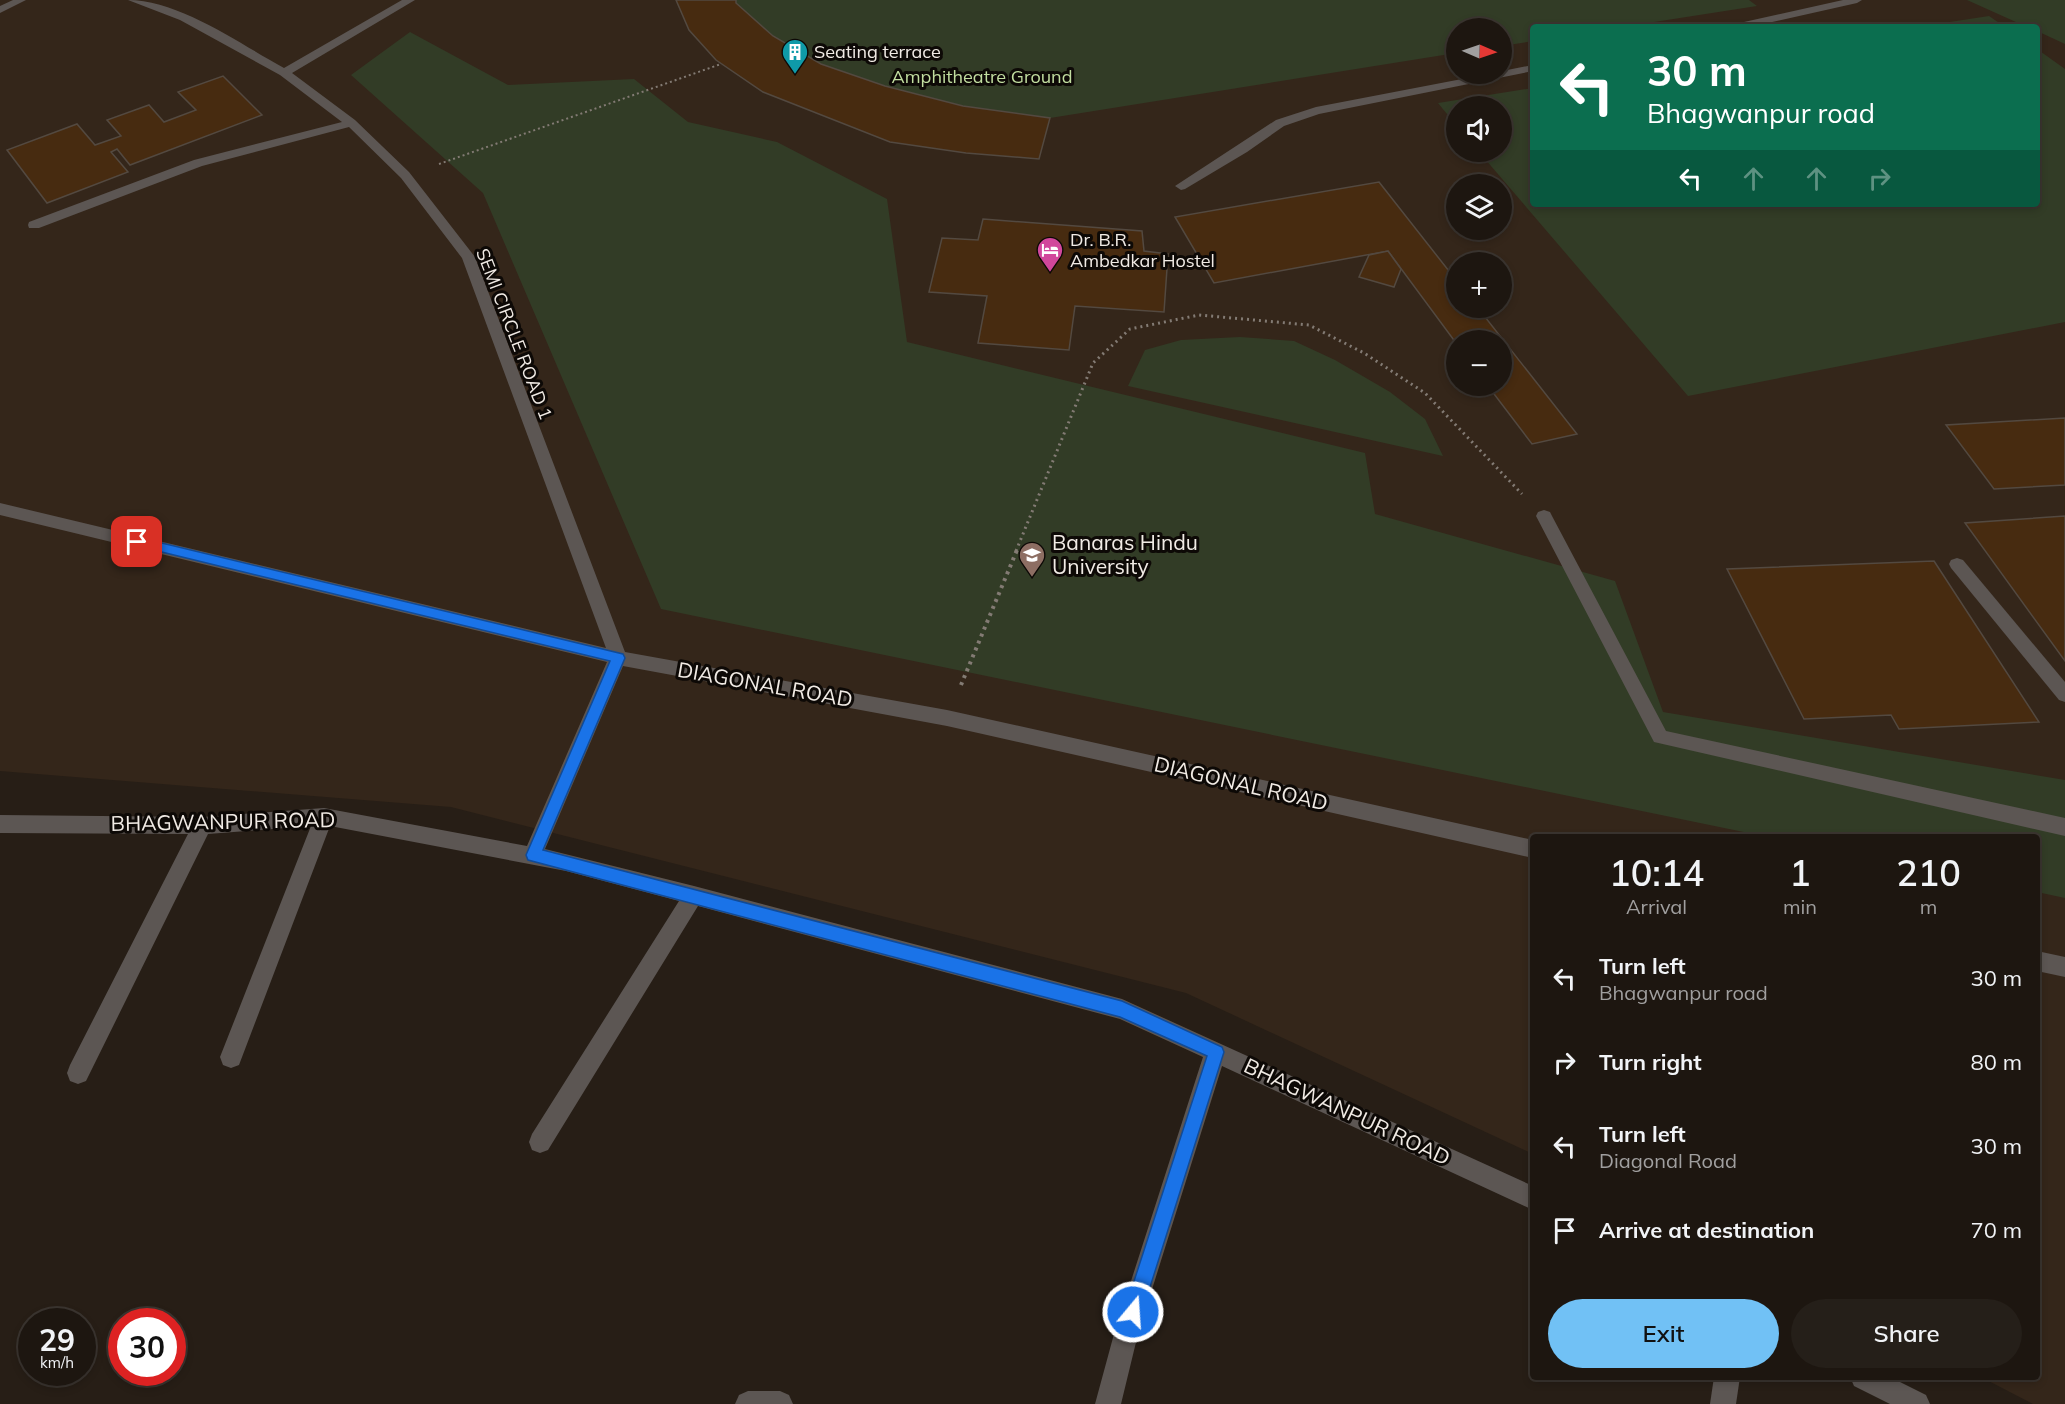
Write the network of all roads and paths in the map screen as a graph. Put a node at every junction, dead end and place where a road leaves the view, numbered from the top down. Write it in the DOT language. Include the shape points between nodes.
graph roads {
  1 [pos="21,0"];
  2 [pos="133,0"];
  3 [pos="410,0"];
  4 [pos="1857,0"];
  5 [pos="0,10"];
  6 [pos="1749,24"];
  7 [pos="721,64"];
  8 [pos="1530,69"];
  9 [pos="284,74"];
  10 [pos="351,123"];
  11 [pos="405,175"];
  12 [pos="1181,186"];
  13 [pos="34,225"];
  14 [pos="0,509"];
  15 [pos="1544,516"];
  16 [pos="1957,564"];
  17 [pos="618,658"];
  18 [pos="2065,695"];
  19 [pos="947,718"];
  20 [pos="324,816"];
  21 [pos="0,824"];
  22 [pos="202,826"];
  23 [pos="2065,827"];
  24 [pos="1530,848"];
  25 [pos="533,855"];
  26 [pos="694,895"];
  27 [pos="2040,962"];
  28 [pos="2065,967"];
  29 [pos="1216,1052"];
  30 [pos="231,1057"];
  31 [pos="78,1073"];
  32 [pos="540,1142"];
  33 [pos="1530,1197"];
  34 [pos="1727,1380"];
  35 [pos="1869,1380"];
  36 [pos="748,1404"];
  37 [pos="780,1404"];
  38 [pos="1108,1404"];
  39 [pos="1724,1404"];
  40 [pos="1917,1404"];
  1 -- 5 [label="street"];
  2 -- 9 [label="street, SEMI CIRCLE ROAD 1" via="184,18"];
  3 -- 9 [label="street"];
  4 -- 6 [label="street"];
  7 -- 11 [label="path"];
  8 -- 12 [label="street" via="1316,111 1280,123"];
  9 -- 10 [label="street, SEMI CIRCLE ROAD 1"];
  10 -- 11 [label="street, SEMI CIRCLE ROAD 1"];
  10 -- 13 [label="street" via="198,163"];
  11 -- 17 [label="street, SEMI CIRCLE ROAD 1" via="468,257"];
  14 -- 17 [label="street, DIAGONAL ROAD"];
  15 -- 19 [label="path" via="1425,393 1364,353 1309,325 1199,315 1130,329 1093,363"];
  15 -- 23 [label="street" via="1660,737"];
  16 -- 18 [label="street"];
  17 -- 19 [label="street, DIAGONAL ROAD"];
  17 -- 25 [label="street"];
  19 -- 24 [label="street, DIAGONAL ROAD"];
  20 -- 22 [label="street, BHAGWANPUR ROAD"];
  20 -- 25 [label="street, BHAGWANPUR ROAD"];
  20 -- 30 [label="street"];
  21 -- 22 [label="street, BHAGWANPUR ROAD"];
  22 -- 31 [label="street"];
  25 -- 26 [label="street, BHAGWANPUR ROAD"];
  26 -- 29 [label="street, BHAGWANPUR ROAD" via="1122,1009"];
  26 -- 32 [label="street"];
  27 -- 28 [label="street"];
  29 -- 33 [label="street, BHAGWANPUR ROAD"];
  29 -- 38 [label="street" via="1126,1334"];
  34 -- 39 [label="street"];
  35 -- 40 [label="street"];
  36 -- 37 [label="street"];
}
